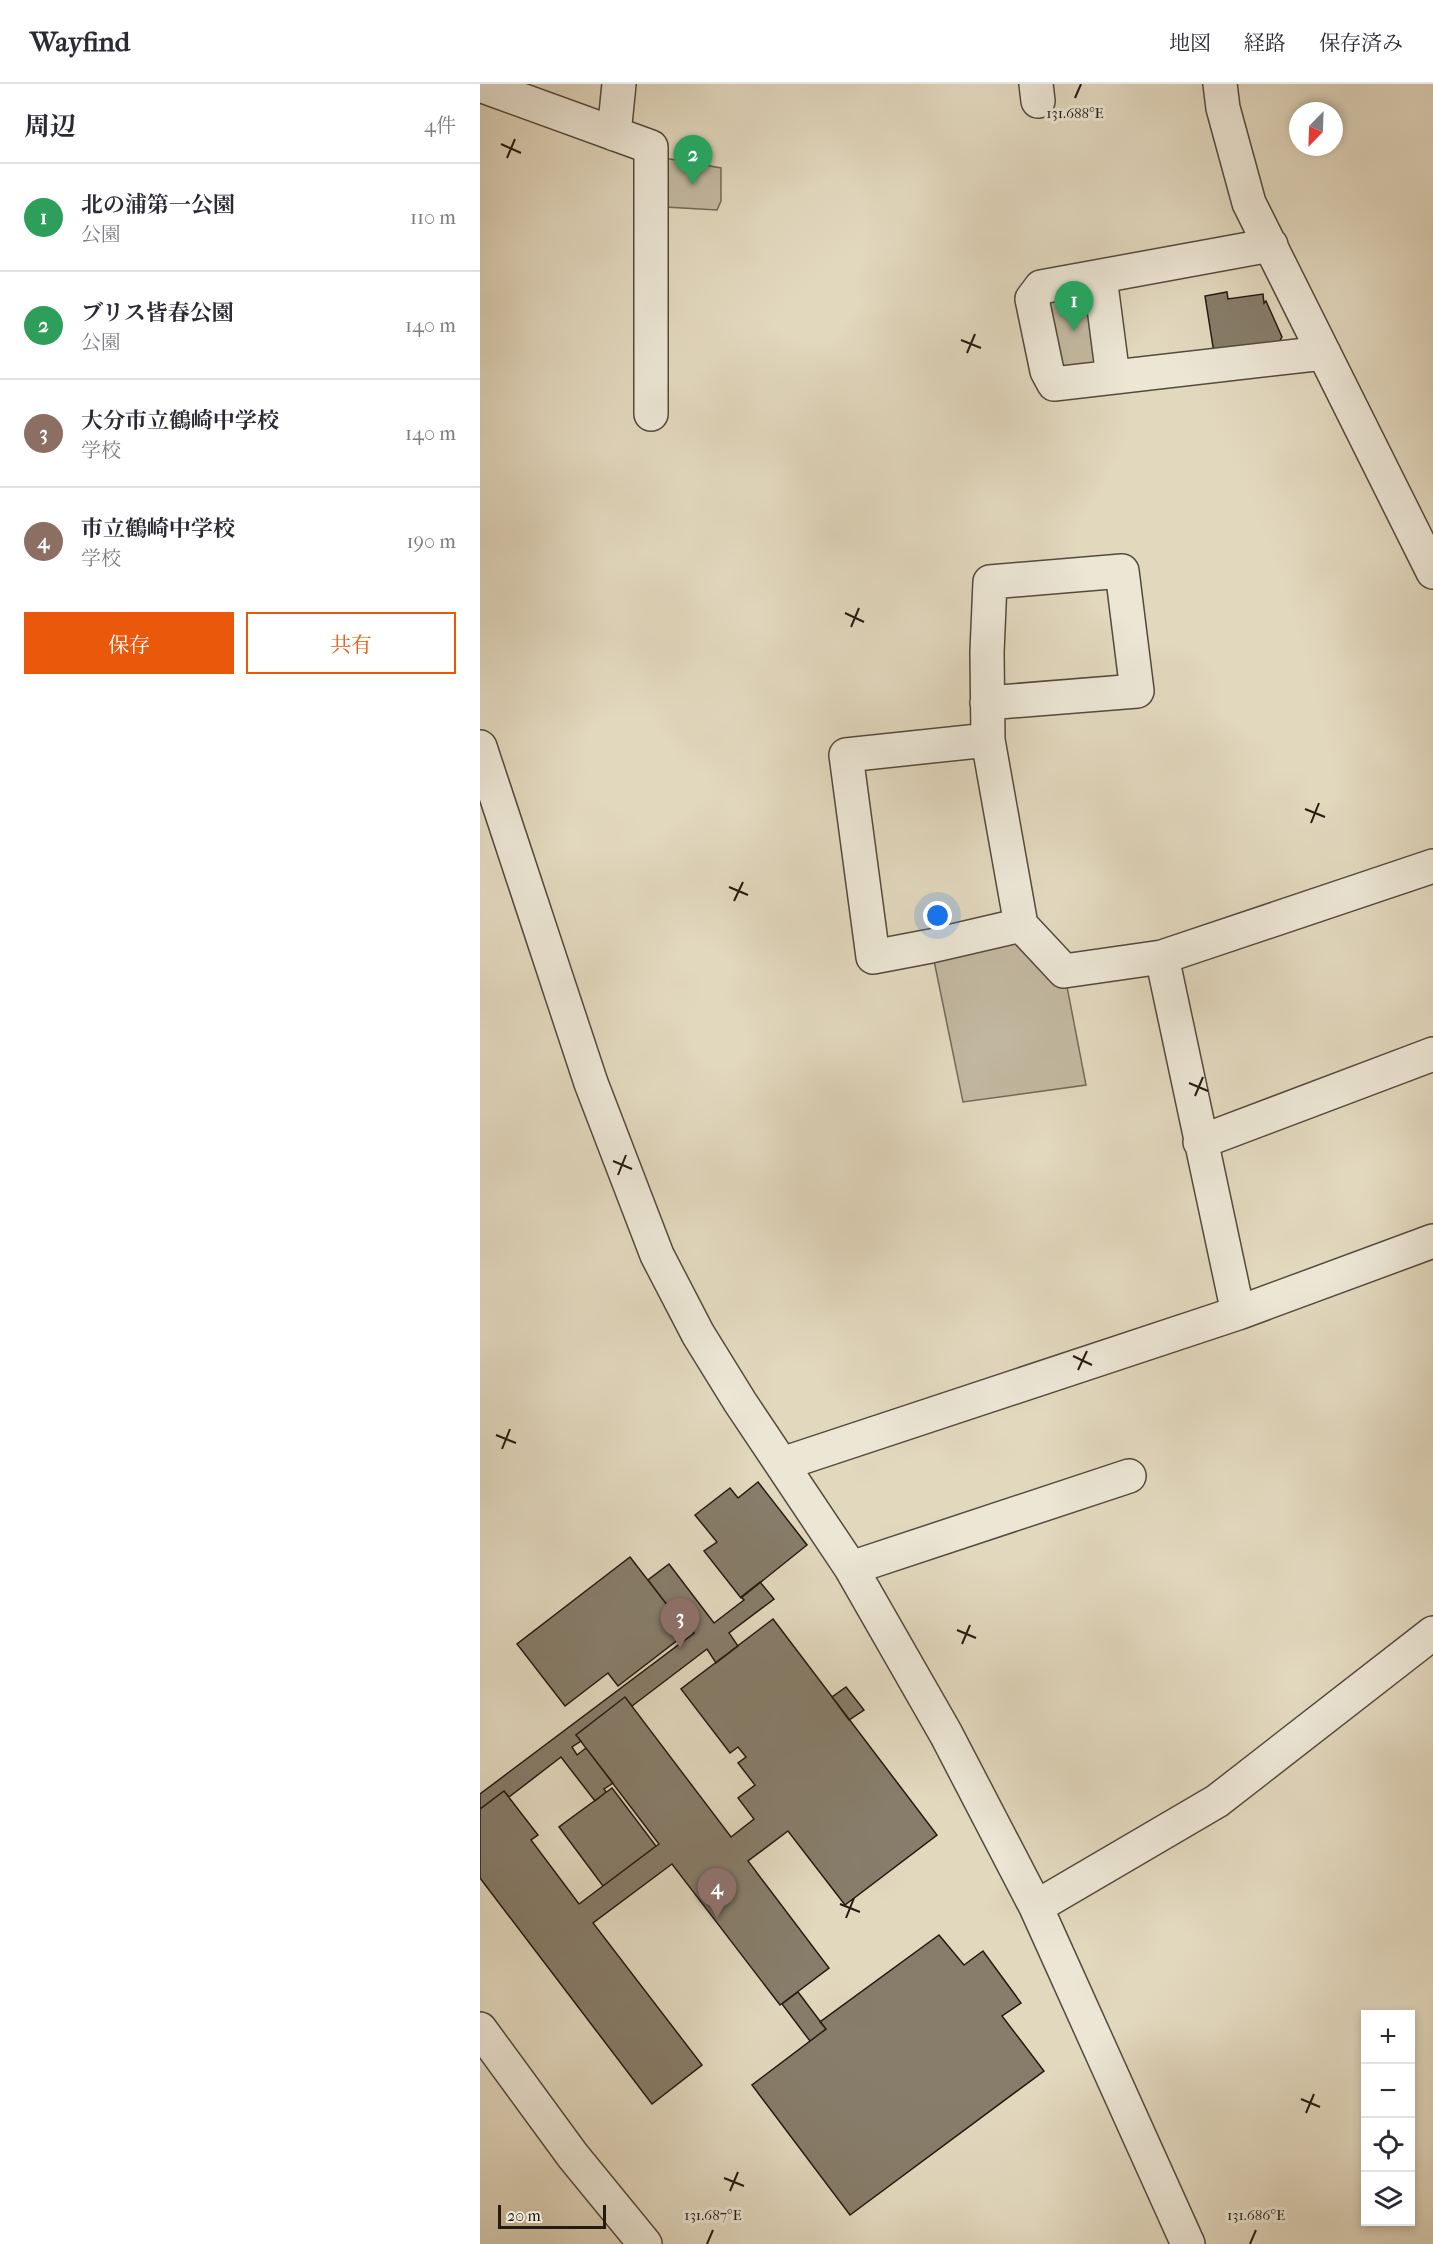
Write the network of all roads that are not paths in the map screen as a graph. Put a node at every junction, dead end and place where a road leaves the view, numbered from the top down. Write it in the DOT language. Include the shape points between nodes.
graph roads {
  1 [pos="620,84"];
  2 [pos="1220,84"];
  3 [pos="480,85"];
  4 [pos="614,134"];
  5 [pos="1271,245"];
  6 [pos="1101,277"];
  7 [pos="1324,353"];
  8 [pos="1113,377"];
  9 [pos="651,414"];
  10 [pos="1433,572"];
  11 [pos="987,703"];
  12 [pos="988,740"];
  13 [pos="480,747"];
  14 [pos="1433,866"];
  15 [pos="1021,925"];
  16 [pos="1162,957"];
  17 [pos="1433,1054"];
  18 [pos="1200,1142"];
  19 [pos="1433,1241"];
  20 [pos="1238,1313"];
  21 [pos="782,1464"];
  22 [pos="1129,1476"];
  23 [pos="851,1568"];
  24 [pos="1433,1633"];
  25 [pos="1036,1907"];
  26 [pos="480,2029"];
  27 [pos="645,2244"];
  28 [pos="1188,2244"];
  1 -- 4 [label="street"];
  2 -- 5 [label="street" via="1249,203"];
  3 -- 4 [label="street"];
  4 -- 9 [label="street" via="651,147"];
  5 -- 6 [label="street"];
  5 -- 7 [label="street"];
  6 -- 8 [label="street"];
  6 -- 8 [label="street" via="1041,287 1032,299 1047,371 1054,384"];
  7 -- 8 [label="street"];
  7 -- 10 [label="street"];
  11 -- 11 [label="street" via="990,582 1122,571 1137,691"];
  11 -- 12 [label="street"];
  12 -- 15 [label="street"];
  12 -- 15 [label="street" via="846,755 873,957"];
  13 -- 21 [label="street" via="591,1083 657,1255 698,1334"];
  14 -- 16 [label="street"];
  15 -- 16 [label="street" via="1064,971"];
  16 -- 18 [label="street"];
  17 -- 18 [label="street"];
  18 -- 20 [label="street"];
  19 -- 20 [label="street"];
  20 -- 21 [label="street"];
  21 -- 23 [label="street"];
  22 -- 23 [label="street"];
  23 -- 25 [label="street" via="946,1734"];
  24 -- 25 [label="street" via="1217,1801"];
  25 -- 28 [label="street"];
  26 -- 27 [label="street" via="573,2156"];
}
